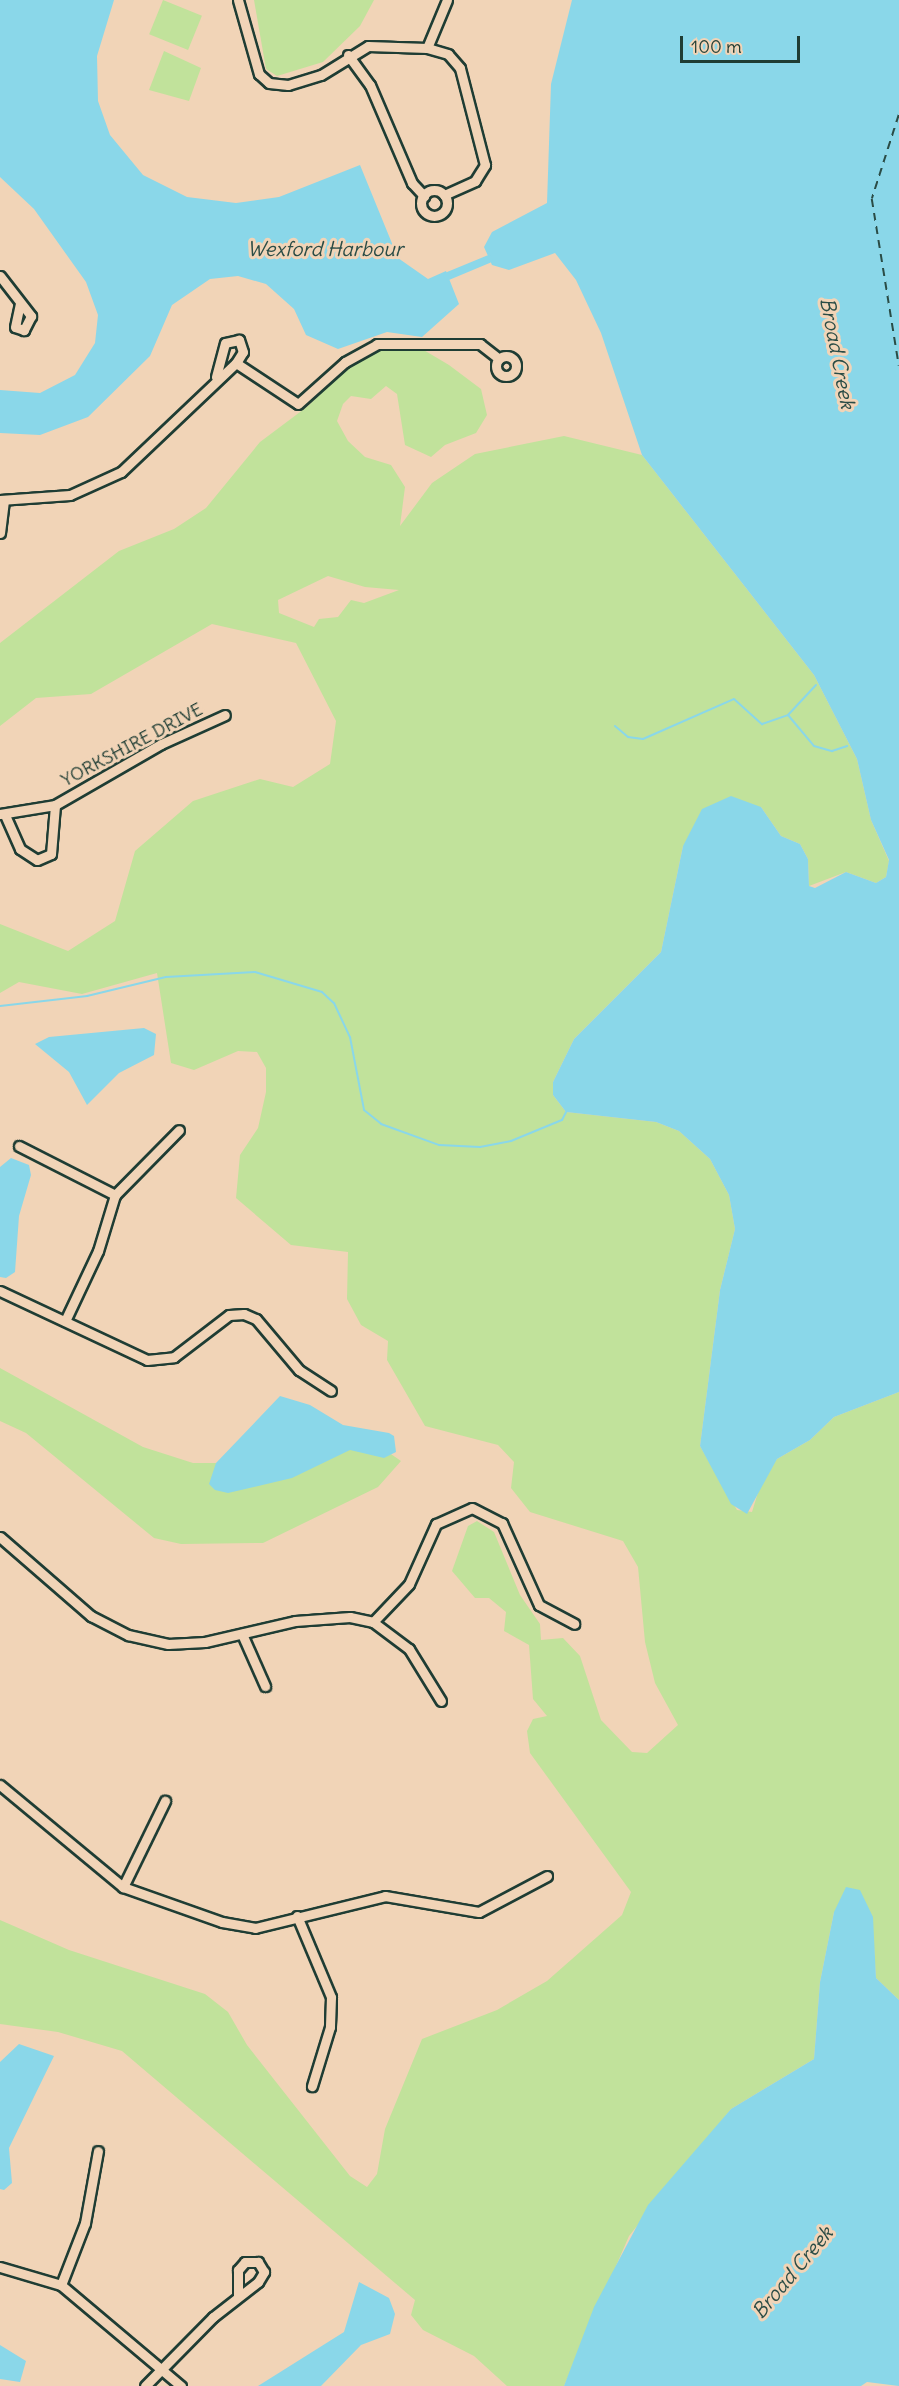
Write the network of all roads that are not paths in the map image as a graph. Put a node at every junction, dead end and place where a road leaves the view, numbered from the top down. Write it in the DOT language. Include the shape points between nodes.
graph roads {
  1 [pos="238,0"];
  2 [pos="447,0"];
  3 [pos="427,48"];
  4 [pos="348,55"];
  5 [pos="444,195"];
  6 [pos="424,196"];
  7 [pos="0,276"];
  8 [pos="20,304"];
  9 [pos="499,359"];
  10 [pos="236,363"];
  11 [pos="216,377"];
  12 [pos="2,500"];
  13 [pos="0,533"];
  14 [pos="225,715"];
  15 [pos="55,805"];
  16 [pos="3,815"];
  17 [pos="178,1130"];
  18 [pos="20,1146"];
  19 [pos="115,1195"];
  20 [pos="0,1291"];
  21 [pos="65,1321"];
  22 [pos="331,1391"];
  23 [pos="0,1537"];
  24 [pos="373,1622"];
  25 [pos="574,1624"];
  26 [pos="242,1634"];
  27 [pos="265,1686"];
  28 [pos="441,1701"];
  29 [pos="0,1785"];
  30 [pos="165,1801"];
  31 [pos="547,1876"];
  32 [pos="123,1887"];
  33 [pos="297,1916"];
  34 [pos="312,2086"];
  35 [pos="98,2151"];
  36 [pos="0,2267"];
  37 [pos="61,2284"];
  38 [pos="238,2296"];
  39 [pos="159,2370"];
  40 [pos="145,2386"];
  41 [pos="181,2386"];
  1 -- 4 [label="street" via="259,74 269,83 288,85 321,75"];
  2 -- 3 [label="street"];
  3 -- 4 [label="street" via="368,46"];
  3 -- 5 [label="street" via="448,54 460,68 484,155 475,181"];
  4 -- 6 [label="street" via="370,85 412,183"];
  5 -- 6 [label="street" via="434,191"];
  5 -- 6 [label="street" via="446,208 432,216 422,208"];
  7 -- 8 [label="street"];
  9 -- 10 [label="street" via="480,344 377,344 345,362 298,405"];
  10 -- 11 [label="street"];
  10 -- 11 [label="street" via="243,347 232,337 225,343"];
  11 -- 12 [label="street" via="121,472 70,495"];
  12 -- 13 [label="street"];
  14 -- 15 [label="street, YORKSHIRE DRIVE" via="161,744"];
  15 -- 16 [label="street, YORKSHIRE DRIVE"];
  15 -- 16 [label="street, YORKSHIRE DRIVE" via="51,854 37,860 20,849"];
  17 -- 19 [label="street"];
  18 -- 19 [label="street"];
  19 -- 21 [label="street" via="98,1251"];
  20 -- 21 [label="street"];
  21 -- 22 [label="street" via="117,1347 161,1360 190,1349 229,1315 244,1314 256,1319 299,1370"];
  23 -- 26 [label="street" via="90,1616 128,1635 168,1644"];
  24 -- 25 [label="street" via="409,1584 436,1524 472,1508 502,1523 539,1605"];
  24 -- 26 [label="street" via="326,1618"];
  24 -- 28 [label="street" via="409,1650"];
  26 -- 27 [label="street"];
  29 -- 32 [label="street"];
  30 -- 32 [label="street"];
  31 -- 33 [label="street" via="479,1912 385,1896"];
  32 -- 33 [label="street" via="222,1922 255,1928"];
  33 -- 34 [label="street" via="331,1997 330,2027"];
  35 -- 37 [label="street" via="85,2223"];
  36 -- 37 [label="street"];
  37 -- 39 [label="street"];
  38 -- 39 [label="street"];
  39 -- 40 [label="street"];
  39 -- 41 [label="street"];
}
